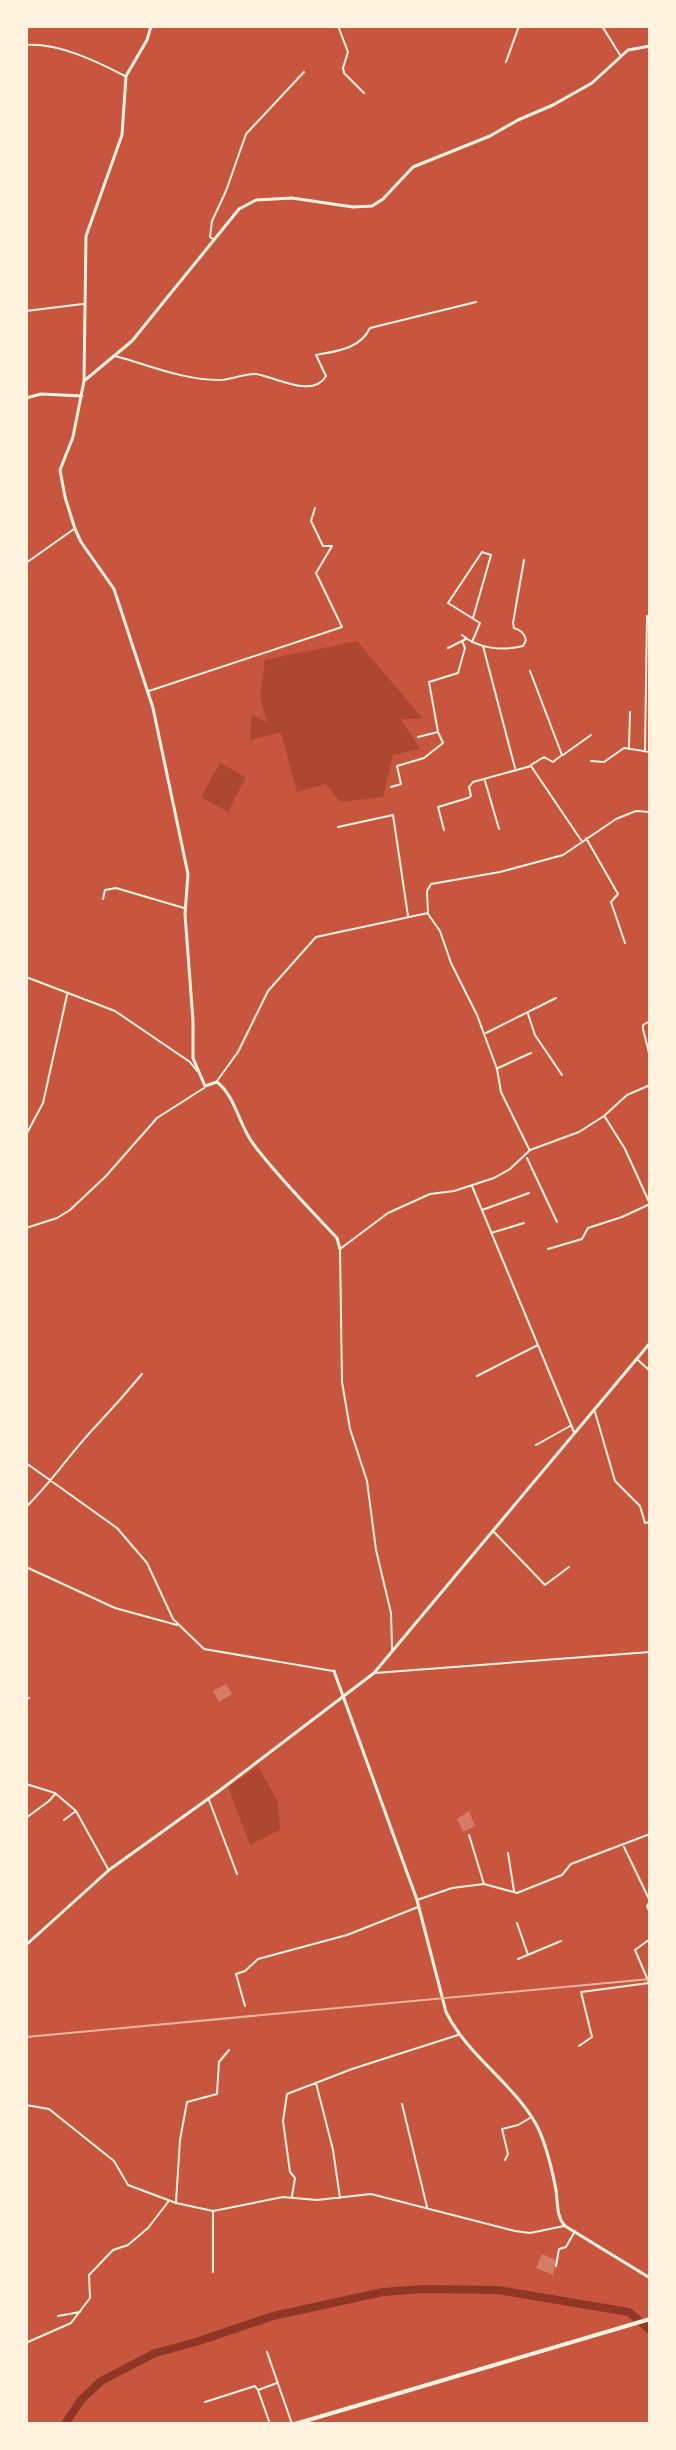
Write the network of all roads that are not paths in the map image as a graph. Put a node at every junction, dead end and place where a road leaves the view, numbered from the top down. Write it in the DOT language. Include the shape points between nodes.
graph roads {
  1 [pos="151,26"];
  2 [pos="338,26"];
  3 [pos="519,26"];
  4 [pos="602,26"];
  5 [pos="26,45"];
  6 [pos="650,46"];
  7 [pos="620,55"];
  8 [pos="506,62"];
  9 [pos="304,72"];
  10 [pos="126,76"];
  11 [pos="364,93"];
  12 [pos="213,239"];
  13 [pos="476,302"];
  14 [pos="84,304"];
  15 [pos="26,311"];
  16 [pos="115,356"];
  17 [pos="84,381"];
  18 [pos="82,396"];
  19 [pos="26,398"];
  20 [pos="315,508"];
  21 [pos="75,529"];
  22 [pos="524,560"];
  23 [pos="26,563"];
  24 [pos="647,616"];
  25 [pos="473,618"];
  26 [pos="462,635"];
  27 [pos="467,639"];
  28 [pos="462,641"];
  29 [pos="472,642"];
  30 [pos="483,645"];
  31 [pos="448,648"];
  32 [pos="530,671"];
  33 [pos="148,692"];
  34 [pos="630,712"];
  35 [pos="438,732"];
  36 [pos="591,735"];
  37 [pos="418,737"];
  38 [pos="629,748"];
  39 [pos="645,750"];
  40 [pos="650,752"];
  41 [pos="562,755"];
  42 [pos="591,761"];
  43 [pos="531,766"];
  44 [pos="516,769"];
  45 [pos="484,779"];
  46 [pos="391,787"];
  47 [pos="650,812"];
  48 [pos="338,827"];
  49 [pos="499,829"];
  50 [pos="444,830"];
  51 [pos="584,840"];
  52 [pos="103,899"];
  53 [pos="186,908"];
  54 [pos="428,913"];
  55 [pos="408,917"];
  56 [pos="625,943"];
  57 [pos="26,977"];
  58 [pos="67,994"];
  59 [pos="556,998"];
  60 [pos="528,1014"];
  61 [pos="650,1021"];
  62 [pos="484,1033"];
  63 [pos="531,1053"];
  64 [pos="650,1057"];
  65 [pos="497,1069"];
  66 [pos="197,1071"];
  67 [pos="562,1075"];
  68 [pos="217,1082"];
  69 [pos="650,1085"];
  70 [pos="205,1086"];
  71 [pos="604,1116"];
  72 [pos="26,1135"];
  73 [pos="530,1150"];
  74 [pos="526,1155"];
  75 [pos="472,1185"];
  76 [pos="529,1193"];
  77 [pos="650,1204"];
  78 [pos="481,1210"];
  79 [pos="557,1222"];
  80 [pos="524,1223"];
  81 [pos="26,1228"];
  82 [pos="490,1234"];
  83 [pos="340,1249"];
  84 [pos="548,1249"];
  85 [pos="650,1343"];
  86 [pos="539,1344"];
  87 [pos="637,1359"];
  88 [pos="650,1371"];
  89 [pos="142,1374"];
  90 [pos="477,1376"];
  91 [pos="595,1410"];
  92 [pos="571,1426"];
  93 [pos="575,1434"];
  94 [pos="536,1445"];
  95 [pos="26,1463"];
  96 [pos="51,1482"];
  97 [pos="26,1507"];
  98 [pos="650,1522"];
  99 [pos="493,1531"];
  100 [pos="26,1567"];
  101 [pos="569,1567"];
  102 [pos="180,1626"];
  103 [pos="392,1652"];
  104 [pos="650,1652"];
  105 [pos="334,1671"];
  106 [pos="374,1673"];
  107 [pos="344,1697"];
  108 [pos="26,1784"];
  109 [pos="55,1793"];
  110 [pos="208,1799"];
  111 [pos="76,1811"];
  112 [pos="26,1818"];
  113 [pos="64,1820"];
  114 [pos="650,1834"];
  115 [pos="469,1835"];
  116 [pos="624,1846"];
  117 [pos="508,1853"];
  118 [pos="109,1870"];
  119 [pos="237,1874"];
  120 [pos="484,1884"];
  121 [pos="514,1893"];
  122 [pos="417,1900"];
  123 [pos="419,1906"];
  124 [pos="650,1913"];
  125 [pos="517,1923"];
  126 [pos="650,1939"];
  127 [pos="561,1941"];
  128 [pos="26,1945"];
  129 [pos="528,1955"];
  130 [pos="518,1959"];
  131 [pos="650,1984"];
  132 [pos="245,2006"];
  133 [pos="459,2035"];
  134 [pos="579,2046"];
  135 [pos="229,2050"];
  136 [pos="316,2083"];
  137 [pos="402,2104"];
  138 [pos="26,2105"];
  139 [pos="531,2117"];
  140 [pos="505,2160"];
  141 [pos="292,2198"];
  142 [pos="340,2199"];
  143 [pos="169,2200"];
  144 [pos="176,2203"];
  145 [pos="427,2208"];
  146 [pos="213,2211"];
  147 [pos="565,2226"];
  148 [pos="575,2231"];
  149 [pos="556,2266"];
  150 [pos="213,2272"];
  151 [pos="650,2278"];
  152 [pos="80,2312"];
  153 [pos="58,2316"];
  154 [pos="650,2319"];
  155 [pos="28,2342"];
  156 [pos="267,2352"];
  157 [pos="278,2383"];
  158 [pos="258,2390"];
  159 [pos="205,2402"];
  160 [pos="270,2424"];
  161 [pos="293,2424"];
  1 -- 10 [label="street"];
  2 -- 11 [label="street" via="348,52 344,73"];
  3 -- 8 [label="street"];
  4 -- 7 [label="street"];
  5 -- 10 [label="street" via="68,52"];
  6 -- 7 [label="street"];
  7 -- 12 [label="street" via="592,83 553,105 413,167 372,206 256,200 239,209"];
  9 -- 12 [label="street" via="246,134 212,221"];
  10 -- 14 [label="street" via="122,135 86,236"];
  12 -- 16 [label="street"];
  13 -- 16 [label="street" via="370,328 362,341 316,355 326,376 309,386 254,374 201,378"];
  14 -- 15 [label="street"];
  14 -- 17 [label="street"];
  16 -- 17 [label="street"];
  17 -- 18 [label="street"];
  18 -- 19 [label="street"];
  18 -- 21 [label="street" via="60,470"];
  20 -- 33 [label="street" via="311,521 323,546 332,546 316,573 342,627"];
  21 -- 23 [label="street"];
  21 -- 33 [label="street" via="114,589"];
  22 -- 30 [label="street" via="513,623 526,640 513,648"];
  24 -- 39 [label="street"];
  25 -- 25 [label="street" via="448,603 482,552 491,555"];
  25 -- 29 [label="street" via="480,623"];
  26 -- 27 [label="street"];
  27 -- 28 [label="street"];
  27 -- 29 [label="street"];
  28 -- 31 [label="street"];
  28 -- 35 [label="street" via="458,673 429,682"];
  29 -- 30 [label="street"];
  30 -- 44 [label="street"];
  32 -- 41 [label="street"];
  33 -- 53 [label="street" via="188,874"];
  34 -- 38 [label="street"];
  35 -- 37 [label="street"];
  35 -- 46 [label="street" via="443,743 424,758 397,766 401,784"];
  36 -- 41 [label="street"];
  38 -- 39 [label="street"];
  38 -- 42 [label="street" via="604,762"];
  39 -- 40 [label="street"];
  41 -- 43 [label="street" via="553,762 544,757"];
  43 -- 44 [label="street"];
  43 -- 51 [label="street"];
  44 -- 45 [label="street"];
  45 -- 49 [label="street"];
  45 -- 50 [label="street" via="470,784 468,798 438,807"];
  47 -- 51 [label="street" via="616,819"];
  48 -- 55 [label="street" via="393,815"];
  51 -- 54 [label="street" via="563,855 431,884"];
  51 -- 56 [label="street" via="618,894 611,902"];
  52 -- 53 [label="street" via="105,890 116,888"];
  53 -- 66 [label="street"];
  54 -- 55 [label="street"];
  54 -- 62 [label="street"];
  55 -- 68 [label="street" via="316,937 268,991"];
  57 -- 58 [label="street"];
  58 -- 66 [label="street" via="115,1011"];
  58 -- 72 [label="street" via="43,1103"];
  59 -- 60 [label="street"];
  60 -- 62 [label="street"];
  60 -- 67 [label="street" via="535,1035"];
  61 -- 64 [label="street" via="643,1025"];
  62 -- 65 [label="street"];
  63 -- 65 [label="street"];
  65 -- 73 [label="street" via="501,1092"];
  66 -- 70 [label="street"];
  68 -- 70 [label="street"];
  68 -- 83 [label="street" via="254,1145 337,1238"];
  69 -- 71 [label="street" via="627,1095"];
  70 -- 81 [label="street" via="157,1118 70,1210"];
  71 -- 73 [label="street" via="579,1132"];
  71 -- 77 [label="street"];
  73 -- 74 [label="street"];
  74 -- 75 [label="street" via="510,1169"];
  74 -- 79 [label="street"];
  75 -- 78 [label="street"];
  75 -- 83 [label="street" via="430,1194 388,1213"];
  76 -- 78 [label="street"];
  77 -- 84 [label="street" via="588,1228 582,1239"];
  78 -- 82 [label="street"];
  80 -- 82 [label="street"];
  82 -- 86 [label="street"];
  83 -- 103 [label="street" via="342,1382 367,1481 391,1613"];
  85 -- 87 [label="street"];
  86 -- 90 [label="street"];
  86 -- 92 [label="street"];
  87 -- 88 [label="street"];
  87 -- 91 [label="street"];
  89 -- 96 [label="street"];
  91 -- 93 [label="street"];
  91 -- 98 [label="street" via="615,1481 640,1506 645,1523"];
  92 -- 93 [label="street"];
  92 -- 94 [label="street"];
  93 -- 99 [label="street"];
  95 -- 96 [label="street"];
  96 -- 97 [label="street"];
  96 -- 102 [label="street" via="117,1528 147,1563 166,1609"];
  99 -- 101 [label="street" via="545,1585"];
  99 -- 103 [label="street"];
  100 -- 102 [label="street" via="115,1608"];
  102 -- 105 [label="street" via="204,1649"];
  103 -- 106 [label="street"];
  104 -- 106 [label="street"];
  105 -- 107 [label="street"];
  106 -- 107 [label="street"];
  107 -- 110 [label="street"];
  107 -- 122 [label="street"];
  108 -- 109 [label="street"];
  109 -- 111 [label="street"];
  109 -- 112 [label="street"];
  110 -- 118 [label="street"];
  110 -- 119 [label="street"];
  111 -- 113 [label="street"];
  111 -- 118 [label="street"];
  114 -- 116 [label="street"];
  115 -- 120 [label="street"];
  116 -- 121 [label="street" via="571,1864 562,1875"];
  116 -- 124 [label="street" via="650,1901"];
  117 -- 121 [label="street"];
  118 -- 128 [label="street"];
  120 -- 121 [label="street"];
  120 -- 122 [label="street"];
  122 -- 123 [label="street"];
  123 -- 132 [label="street" via="347,1935 258,1959 236,1974"];
  123 -- 133 [label="street" via="446,2012"];
  125 -- 129 [label="street"];
  126 -- 131 [label="street" via="635,1950"];
  127 -- 129 [label="street"];
  129 -- 130 [label="street"];
  131 -- 134 [label="street" via="581,1992 592,2037"];
  133 -- 136 [label="street"];
  133 -- 139 [label="street"];
  135 -- 144 [label="street" via="219,2062 217,2094 187,2102"];
  136 -- 141 [label="street" via="287,2094 283,2121 295,2178"];
  136 -- 142 [label="street"];
  137 -- 145 [label="street"];
  138 -- 143 [label="street" via="49,2109 114,2161 128,2185"];
  139 -- 140 [label="street" via="502,2129"];
  139 -- 147 [label="street" via="543,2141"];
  141 -- 142 [label="street"];
  141 -- 146 [label="street"];
  142 -- 145 [label="street" via="371,2194"];
  143 -- 144 [label="street"];
  143 -- 152 [label="street" via="148,2228 113,2250 89,2275 90,2298"];
  144 -- 146 [label="street"];
  145 -- 147 [label="street" via="530,2233"];
  146 -- 150 [label="street"];
  147 -- 148 [label="street"];
  148 -- 149 [label="street" via="559,2249"];
  148 -- 151 [label="street"];
  152 -- 153 [label="street"];
  152 -- 155 [label="street" via="71,2323"];
  154 -- 161 [label="highway"];
  156 -- 157 [label="street"];
  157 -- 158 [label="street"];
  157 -- 161 [label="street"];
  158 -- 159 [label="street" via="255,2386"];
  158 -- 160 [label="street"];
}
